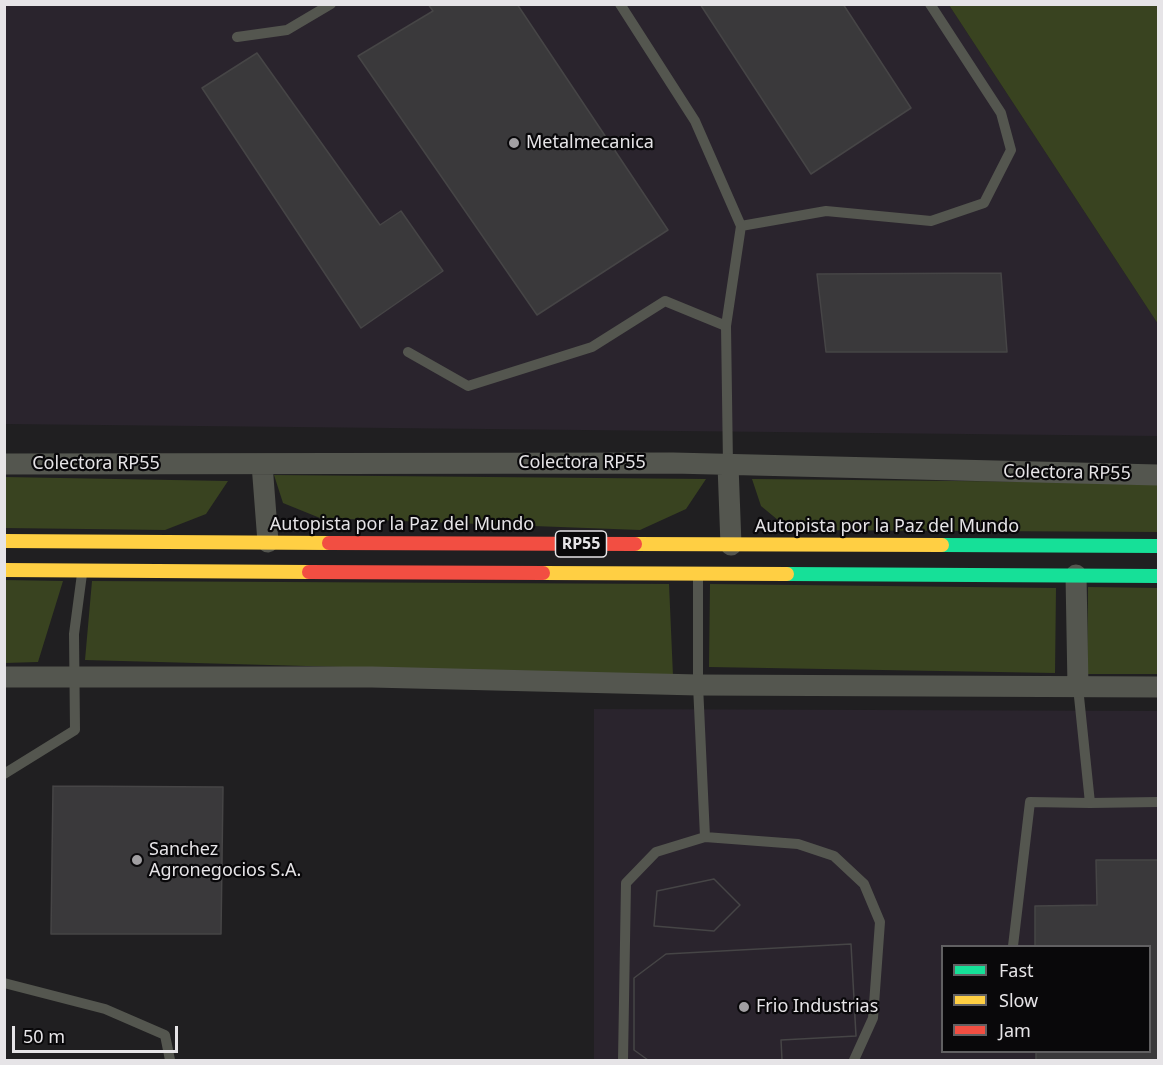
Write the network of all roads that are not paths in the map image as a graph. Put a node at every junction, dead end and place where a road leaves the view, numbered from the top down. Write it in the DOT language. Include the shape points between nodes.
graph roads {
  1 [pos="331,4"];
  2 [pos="620,4"];
  3 [pos="930,4"];
  4 [pos="237,36"];
  5 [pos="741,226"];
  6 [pos="726,326"];
  7 [pos="408,352"];
  8 [pos="4,464"];
  9 [pos="262,464"];
  10 [pos="728,465"];
  11 [pos="1158,475"];
  12 [pos="4,541"];
  13 [pos="268,542"];
  14 [pos="731,545"];
  15 [pos="1158,546"];
  16 [pos="4,570"];
  17 [pos="82,570"];
  18 [pos="698,574"];
  19 [pos="1076,575"];
  20 [pos="1158,576"];
  21 [pos="4,677"];
  22 [pos="75,677"];
  23 [pos="698,685"];
  24 [pos="1078,687"];
  25 [pos="1158,687"];
  26 [pos="4,774"];
  27 [pos="1158,802"];
  28 [pos="1090,803"];
  29 [pos="705,837"];
  30 [pos="1013,945"];
  31 [pos="4,983"];
  32 [pos="170,1060"];
  33 [pos="623,1060"];
  34 [pos="854,1060"];
  1 -- 4 [label="lane" via="287,30"];
  2 -- 5 [label="lane" via="695,121"];
  3 -- 5 [label="lane" via="1001,113 1011,150 984,203 931,221 826,211"];
  5 -- 6 [label="lane"];
  6 -- 7 [label="lane" via="665,302 592,348 468,386"];
  6 -- 10 [label="lane"];
  8 -- 9 [label="street, Colectora RP55"];
  9 -- 10 [label="street, Colectora RP55"];
  9 -- 13 [label="street"];
  10 -- 11 [label="street, Colectora RP55"];
  10 -- 14 [label="street"];
  12 -- 13 [label="highway, Autopista por la Paz del Mundo / RP55"];
  13 -- 14 [label="highway, Autopista por la Paz del Mundo / RP55"];
  14 -- 15 [label="highway, Autopista por la Paz del Mundo / RP55"];
  16 -- 17 [label="highway, RP55"];
  17 -- 18 [label="highway, RP55"];
  17 -- 22 [label="lane" via="74,634"];
  18 -- 19 [label="highway, RP55"];
  18 -- 23 [label="lane"];
  19 -- 20 [label="highway, RP55"];
  19 -- 24 [label="street"];
  21 -- 22 [label="street"];
  22 -- 23 [label="street" via="372,677"];
  22 -- 26 [label="lane" via="75,730"];
  23 -- 24 [label="street"];
  23 -- 29 [label="lane"];
  24 -- 25 [label="street"];
  24 -- 28 [label="lane"];
  27 -- 28 [label="lane"];
  28 -- 30 [label="lane" via="1030,802"];
  29 -- 33 [label="lane" via="656,852 626,883"];
  29 -- 34 [label="lane" via="798,844 834,856 864,884 880,922 873,1018"];
  31 -- 32 [label="lane" via="105,1009 165,1035"];
}
